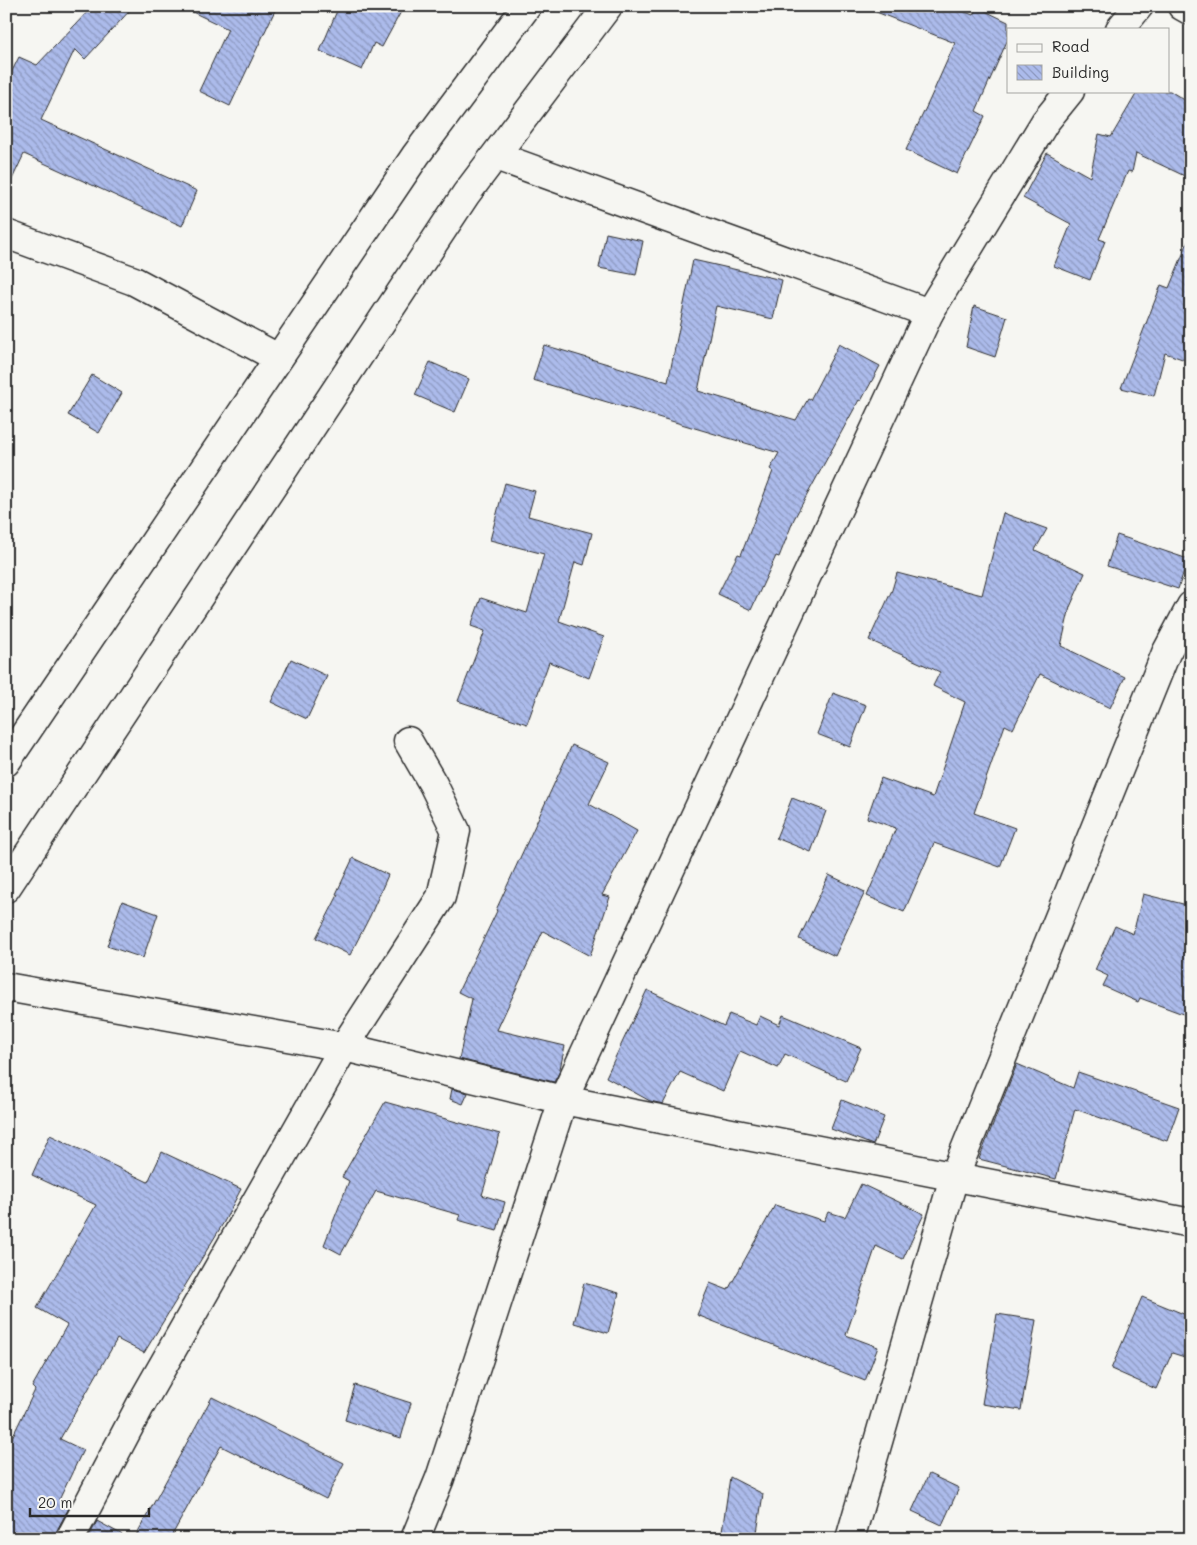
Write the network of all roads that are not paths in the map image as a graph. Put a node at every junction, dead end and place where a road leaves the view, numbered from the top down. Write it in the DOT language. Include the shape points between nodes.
graph roads {
  1 [pos="527,6"];
  2 [pos="608,6"];
  3 [pos="1138,6"];
  4 [pos="1182,6"];
  5 [pos="1191,11"];
  6 [pos="1121,28"];
  7 [pos="1069,92"];
  8 [pos="496,156"];
  9 [pos="6,234"];
  10 [pos="929,313"];
  11 [pos="278,358"];
  12 [pos="1191,606"];
  13 [pos="408,741"];
  14 [pos="6,762"];
  15 [pos="6,888"];
  16 [pos="6,987"];
  17 [pos="344,1047"];
  18 [pos="563,1100"];
  19 [pos="954,1177"];
  20 [pos="1191,1223"];
  21 [pos="70,1539"];
  22 [pos="415,1539"];
  23 [pos="850,1539"];
  1 -- 11 [label="street" via="416,155"];
  2 -- 8 [label="street"];
  3 -- 6 [label="street"];
  4 -- 5 [label="street"];
  7 -- 10 [label="street" via="1045,122"];
  8 -- 10 [label="street"];
  8 -- 15 [label="street" via="466,194"];
  9 -- 11 [label="street" via="134,281"];
  10 -- 18 [label="street"];
  11 -- 14 [label="street"];
  12 -- 19 [label="street" via="1166,653"];
  13 -- 17 [label="street" via="456,830 441,897"];
  16 -- 17 [label="street"];
  17 -- 18 [label="street"];
  17 -- 21 [label="street" via="145,1397"];
  18 -- 19 [label="street"];
  18 -- 22 [label="street" via="440,1478"];
  19 -- 20 [label="street"];
  19 -- 23 [label="street"];
}
